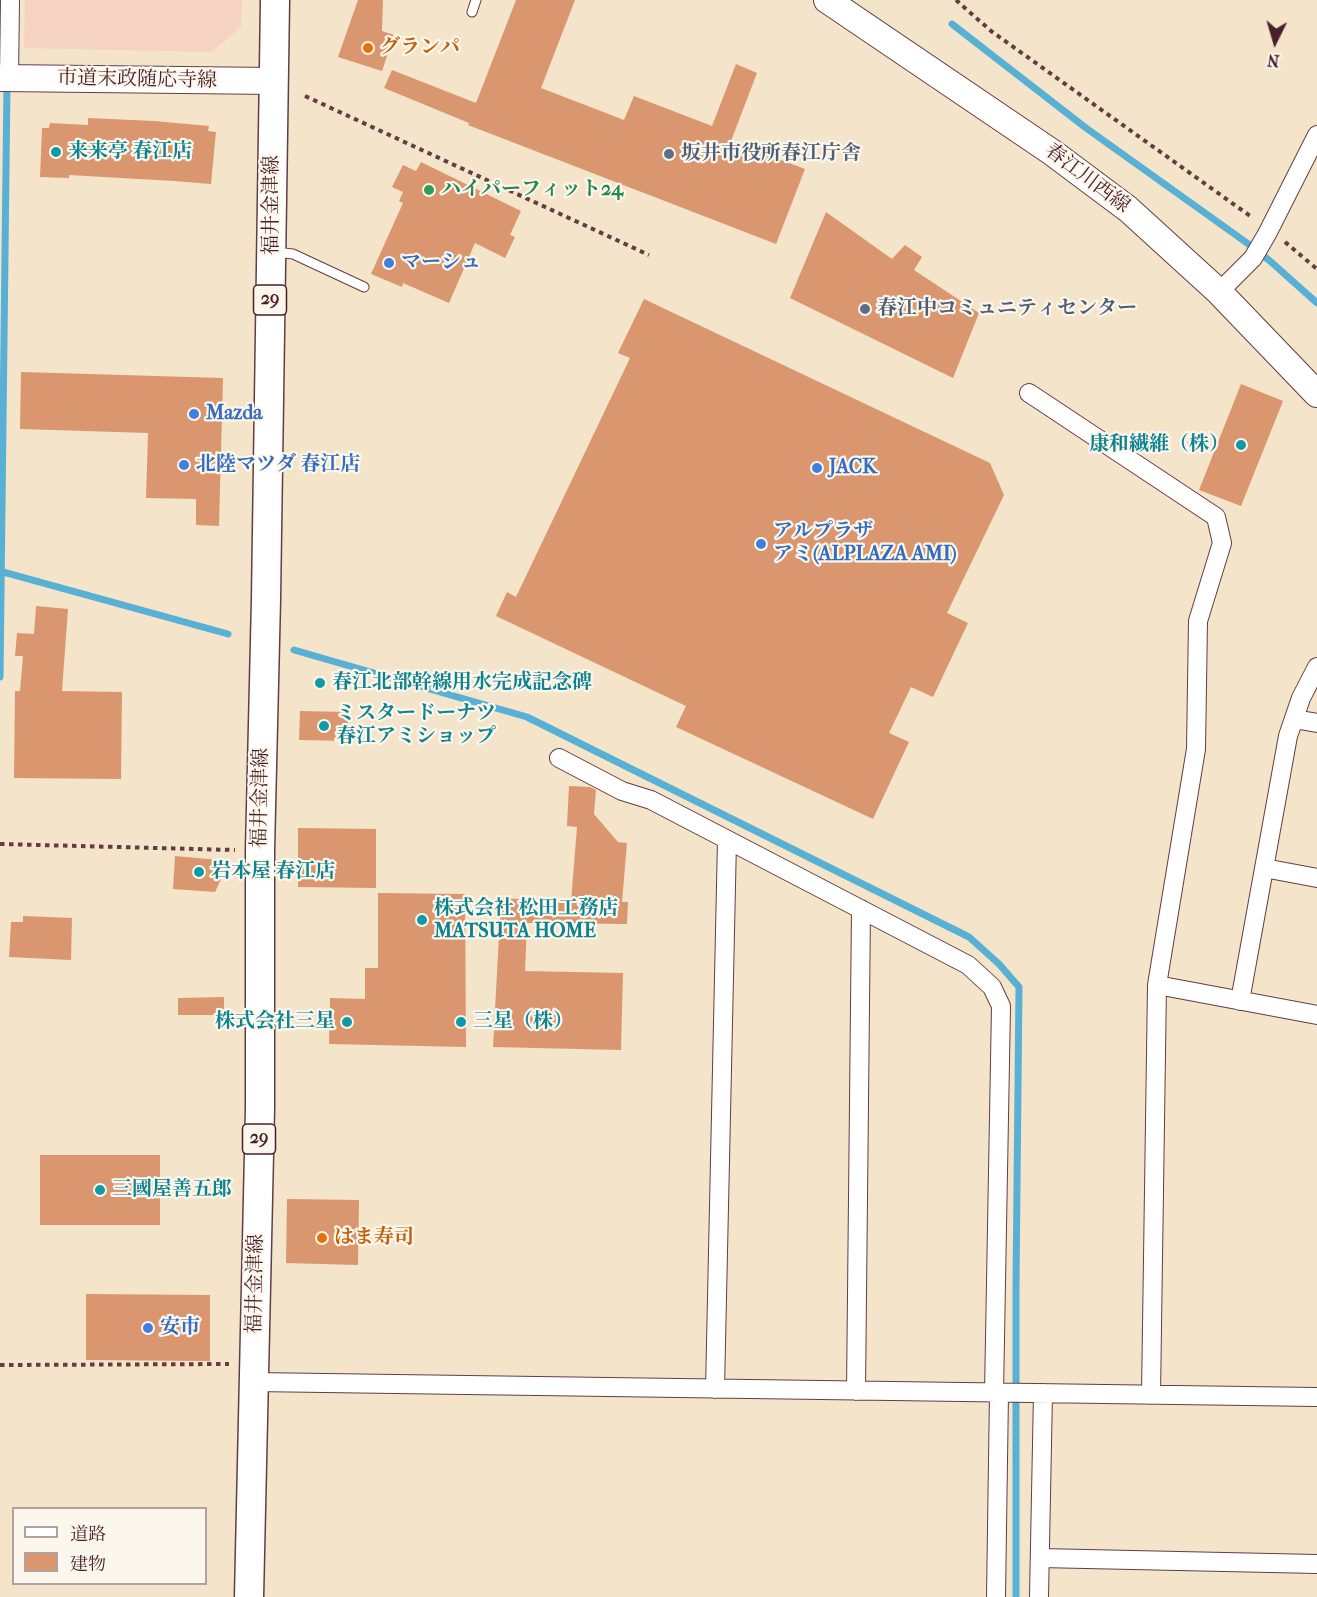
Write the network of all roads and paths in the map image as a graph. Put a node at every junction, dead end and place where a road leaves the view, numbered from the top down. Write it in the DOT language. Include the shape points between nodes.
graph roads {
  1 [pos="10,0"];
  2 [pos="275,0"];
  3 [pos="476,0"];
  4 [pos="827,0"];
  5 [pos="956,0"];
  6 [pos="472,12"];
  7 [pos="4,78"];
  8 [pos="274,81"];
  9 [pos="305,96"];
  10 [pos="1317,135"];
  11 [pos="1268,232"];
  12 [pos="272,252"];
  13 [pos="649,255"];
  14 [pos="1317,269"];
  15 [pos="364,287"];
  16 [pos="1219,292"];
  17 [pos="1029,393"];
  18 [pos="1317,394"];
  19 [pos="1317,667"];
  20 [pos="1294,719"];
  21 [pos="1317,723"];
  22 [pos="559,758"];
  23 [pos="727,840"];
  24 [pos="0,844"];
  25 [pos="260,850"];
  26 [pos="1264,868"];
  27 [pos="1317,878"];
  28 [pos="861,909"];
  29 [pos="1157,985"];
  30 [pos="1240,1001"];
  31 [pos="1317,1015"];
  32 [pos="0,1365"];
  33 [pos="254,1373"];
  34 [pos="715,1389"];
  35 [pos="856,1391"];
  36 [pos="997,1393"];
  37 [pos="1043,1394"];
  38 [pos="1151,1395"];
  39 [pos="1317,1397"];
  40 [pos="1040,1558"];
  41 [pos="1317,1564"];
  42 [pos="249,1597"];
  43 [pos="996,1597"];
  44 [pos="1039,1597"];
  1 -- 7 [label="street"];
  2 -- 8 [label="main road, 福井金津線 / 29"];
  3 -- 6 [label="lane"];
  4 -- 16 [label="main road, 春江川西線" via="1053,153 1128,209"];
  5 -- 11 [label="path" via="990,31"];
  7 -- 8 [label="main road, 市道末政随応寺線"];
  8 -- 12 [label="main road, 福井金津線 / 29"];
  9 -- 13 [label="path"];
  10 -- 11 [label="street"];
  11 -- 14 [label="path"];
  11 -- 16 [label="street" via="1253,258"];
  12 -- 15 [label="lane" via="293,254"];
  12 -- 25 [label="main road, 福井金津線 / 29"];
  16 -- 18 [label="main road, 春江川西線"];
  17 -- 29 [label="street" via="1216,517 1222,543 1198,621 1196,749"];
  19 -- 20 [label="street"];
  20 -- 21 [label="street"];
  20 -- 26 [label="street"];
  22 -- 23 [label="street"];
  23 -- 28 [label="street"];
  23 -- 34 [label="street"];
  24 -- 25 [label="path"];
  25 -- 33 [label="main road, 福井金津線 / 29"];
  26 -- 27 [label="street"];
  26 -- 30 [label="street"];
  28 -- 35 [label="street"];
  28 -- 36 [label="street" via="968,965 992,987 1001,1006"];
  29 -- 30 [label="street"];
  29 -- 38 [label="street"];
  30 -- 31 [label="street"];
  32 -- 33 [label="path"];
  33 -- 34 [label="street"];
  33 -- 42 [label="main road, 福井金津線 / 29"];
  34 -- 35 [label="street"];
  35 -- 36 [label="street"];
  36 -- 37 [label="street"];
  36 -- 43 [label="street"];
  37 -- 38 [label="street"];
  37 -- 40 [label="street"];
  38 -- 39 [label="street"];
  40 -- 41 [label="street"];
  40 -- 44 [label="street"];
}
